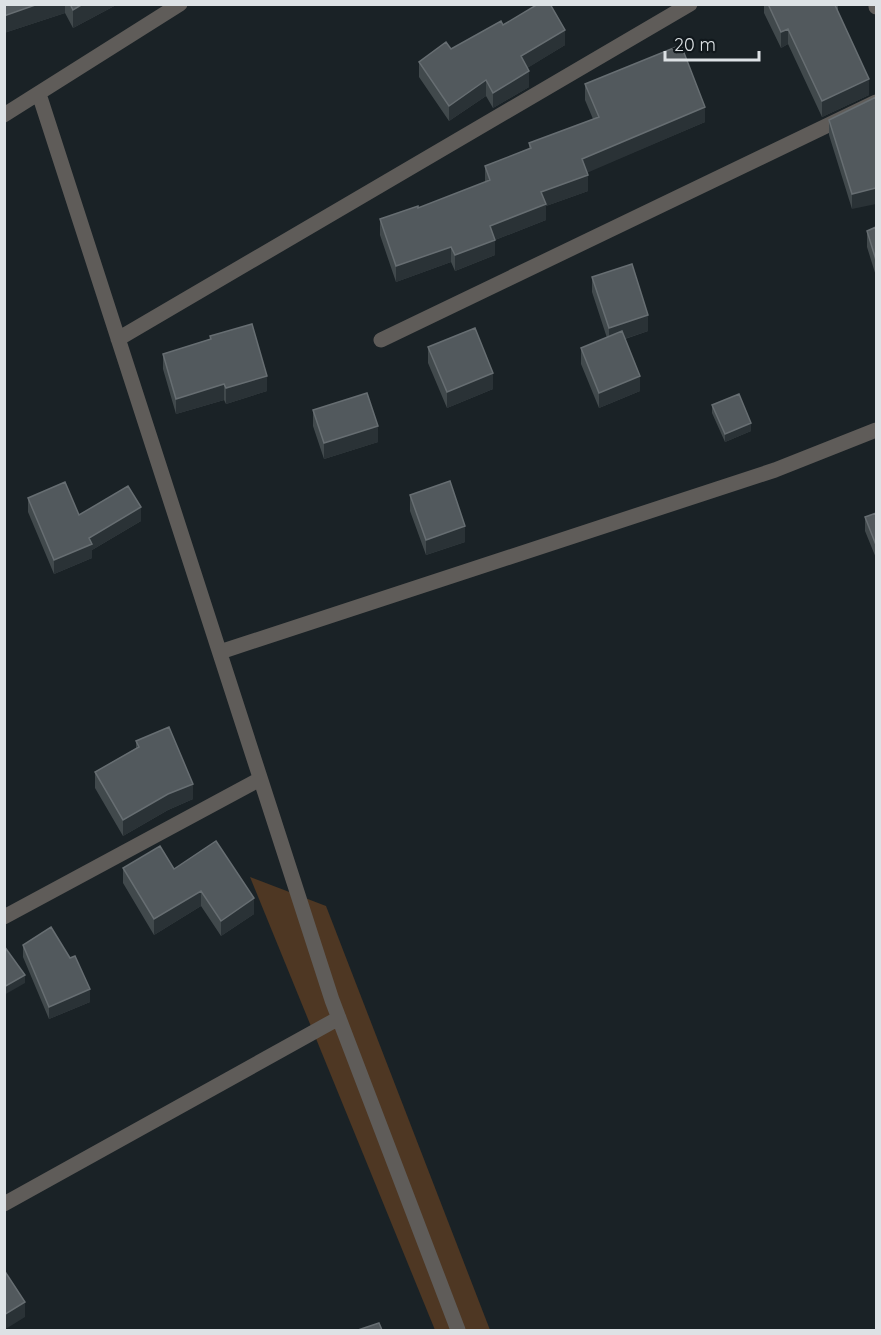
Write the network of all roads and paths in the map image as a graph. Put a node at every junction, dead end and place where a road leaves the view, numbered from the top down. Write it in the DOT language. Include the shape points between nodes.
graph roads {
  1 [pos="180,4"];
  2 [pos="690,4"];
  3 [pos="159,10"];
  4 [pos="39,94"];
  5 [pos="876,102"];
  6 [pos="4,115"];
  7 [pos="118,339"];
  8 [pos="381,340"];
  9 [pos="876,430"];
  10 [pos="220,652"];
  11 [pos="261,779"];
  12 [pos="4,918"];
  13 [pos="339,1018"];
  14 [pos="4,1204"];
  15 [pos="458,1330"];
  1 -- 3 [label="street"];
  2 -- 7 [label="street"];
  3 -- 4 [label="street"];
  4 -- 6 [label="street"];
  4 -- 7 [label="street"];
  5 -- 8 [label="street"];
  7 -- 10 [label="street"];
  9 -- 10 [label="street" via="775,470"];
  10 -- 11 [label="street"];
  11 -- 12 [label="street"];
  11 -- 13 [label="street"];
  13 -- 14 [label="street"];
  13 -- 15 [label="street"];
}
